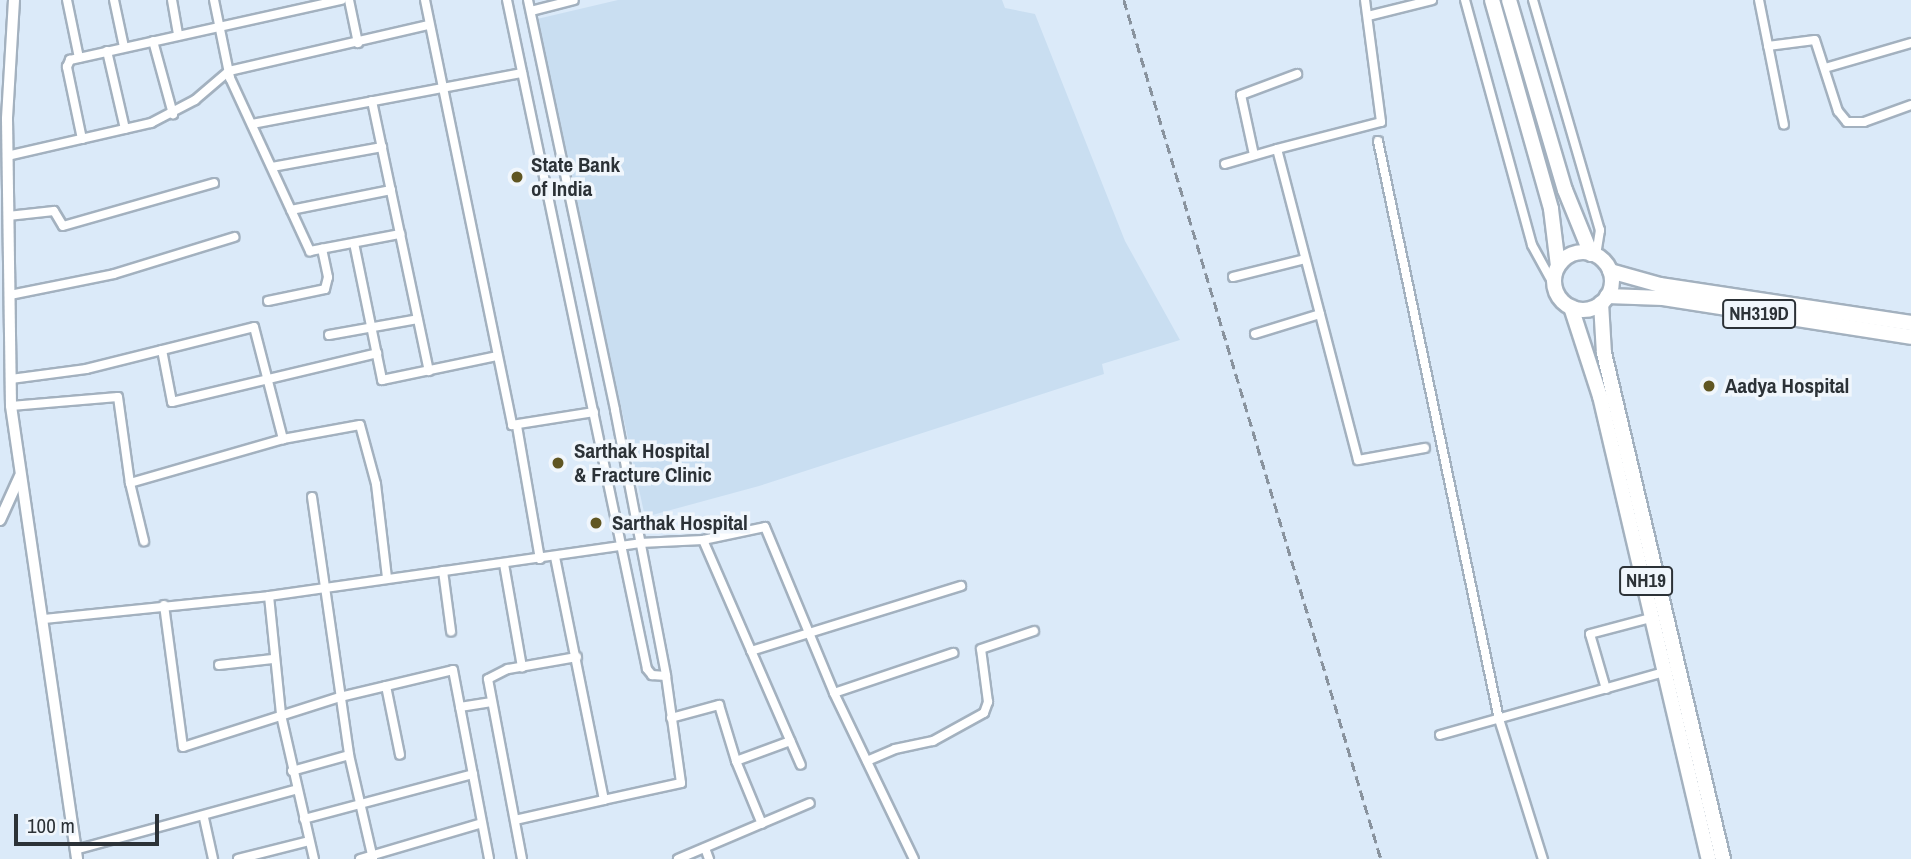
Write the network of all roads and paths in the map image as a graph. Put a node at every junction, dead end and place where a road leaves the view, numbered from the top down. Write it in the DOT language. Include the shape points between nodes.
graph roads {
  1 [pos="14,0"];
  2 [pos="67,0"];
  3 [pos="114,0"];
  4 [pos="172,0"];
  5 [pos="214,0"];
  6 [pos="341,0"];
  7 [pos="349,0"];
  8 [pos="425,0"];
  9 [pos="507,0"];
  10 [pos="528,0"];
  11 [pos="574,0"];
  12 [pos="1364,0"];
  13 [pos="1432,0"];
  14 [pos="1465,0"];
  15 [pos="1492,0"];
  16 [pos="1509,0"];
  17 [pos="1533,0"];
  18 [pos="1759,0"];
  19 [pos="544,4"];
  20 [pos="531,11"];
  21 [pos="1368,16"];
  22 [pos="429,25"];
  23 [pos="219,26"];
  24 [pos="178,35"];
  25 [pos="152,41"];
  26 [pos="358,43"];
  27 [pos="1911,43"];
  28 [pos="1768,46"];
  29 [pos="124,47"];
  30 [pos="6,49"];
  31 [pos="107,51"];
  32 [pos="79,58"];
  33 [pos="1825,68"];
  34 [pos="229,71"];
  35 [pos="522,73"];
  36 [pos="1297,74"];
  37 [pos="442,86"];
  38 [pos="372,101"];
  39 [pos="1911,105"];
  40 [pos="173,114"];
  41 [pos="251,124"];
  42 [pos="1784,125"];
  43 [pos="125,129"];
  44 [pos="3,137"];
  45 [pos="82,139"];
  46 [pos="1378,141"];
  47 [pos="382,147"];
  48 [pos="1277,149"];
  49 [pos="1254,155"];
  50 [pos="7,156"];
  51 [pos="1225,163"];
  52 [pos="272,167"];
  53 [pos="214,183"];
  54 [pos="391,190"];
  55 [pos="291,209"];
  56 [pos="8,216"];
  57 [pos="400,234"];
  58 [pos="234,237"];
  59 [pos="354,243"];
  60 [pos="322,249"];
  61 [pos="1594,254"];
  62 [pos="1306,259"];
  63 [pos="1558,266"];
  64 [pos="1610,271"];
  65 [pos="1233,277"];
  66 [pos="5,283"];
  67 [pos="1555,286"];
  68 [pos="10,296"];
  69 [pos="1604,300"];
  70 [pos="268,301"];
  71 [pos="1571,307"];
  72 [pos="1320,314"];
  73 [pos="418,319"];
  74 [pos="1911,323"];
  75 [pos="371,327"];
  76 [pos="1255,334"];
  77 [pos="329,335"];
  78 [pos="1911,337"];
  79 [pos="162,350"];
  80 [pos="377,354"];
  81 [pos="497,356"];
  82 [pos="429,371"];
  83 [pos="268,376"];
  84 [pos="11,379"];
  85 [pos="11,406"];
  86 [pos="594,412"];
  87 [pos="517,426"];
  88 [pos="283,439"];
  89 [pos="1425,448"];
  90 [pos="20,476"];
  91 [pos="130,483"];
  92 [pos="312,497"];
  93 [pos="0,520"];
  94 [pos="703,540"];
  95 [pos="144,541"];
  96 [pos="640,543"];
  97 [pos="623,546"];
  98 [pos="555,557"];
  99 [pos="540,559"];
  100 [pos="504,564"];
  101 [pos="443,571"];
  102 [pos="387,578"];
  103 [pos="326,586"];
  104 [pos="961,586"];
  105 [pos="269,596"];
  106 [pos="164,605"];
  107 [pos="1655,617"];
  108 [pos="43,619"];
  109 [pos="451,631"];
  110 [pos="1034,631"];
  111 [pos="809,632"];
  112 [pos="751,651"];
  113 [pos="953,653"];
  114 [pos="577,657"];
  115 [pos="273,659"];
  116 [pos="219,665"];
  117 [pos="522,667"];
  118 [pos="1667,671"];
  119 [pos="666,676"];
  120 [pos="386,686"];
  121 [pos="1606,688"];
  122 [pos="834,693"];
  123 [pos="340,697"];
  124 [pos="492,702"];
  125 [pos="460,707"];
  126 [pos="281,715"];
  127 [pos="671,718"];
  128 [pos="1499,719"];
  129 [pos="1440,735"];
  130 [pos="790,741"];
  131 [pos="349,755"];
  132 [pos="400,755"];
  133 [pos="736,761"];
  134 [pos="867,761"];
  135 [pos="801,765"];
  136 [pos="292,771"];
  137 [pos="473,774"];
  138 [pos="295,790"];
  139 [pos="604,800"];
  140 [pos="810,803"];
  141 [pos="358,805"];
  142 [pos="204,818"];
  143 [pos="303,818"];
  144 [pos="515,820"];
  145 [pos="482,823"];
  146 [pos="762,824"];
  147 [pos="309,841"];
  148 [pos="705,848"];
  149 [pos="76,855"];
  150 [pos="372,857"];
  151 [pos="213,859"];
  152 [pos="238,859"];
  153 [pos="314,859"];
  154 [pos="360,859"];
  155 [pos="489,859"];
  156 [pos="523,859"];
  157 [pos="678,859"];
  158 [pos="709,859"];
  159 [pos="914,859"];
  160 [pos="1543,859"];
  161 [pos="1709,859"];
  162 [pos="1723,859"];
  1 -- 30 [label="street"];
  2 -- 32 [label="street"];
  3 -- 29 [label="street"];
  4 -- 24 [label="street"];
  5 -- 23 [label="street"];
  6 -- 23 [label="street"];
  7 -- 26 [label="street"];
  8 -- 22 [label="street"];
  9 -- 35 [label="street"];
  10 -- 20 [label="street"];
  11 -- 19 [label="street"];
  12 -- 21 [label="street"];
  13 -- 21 [label="street"];
  14 -- 67 [label="street" via="1532,246"];
  15 -- 63 [label="highway" via="1551,209"];
  16 -- 61 [label="highway" via="1565,190"];
  17 -- 61 [label="street" via="1600,230"];
  18 -- 28 [label="street"];
  19 -- 20 [label="street"];
  20 -- 96 [label="street"];
  21 -- 48 [label="street" via="1381,122"];
  22 -- 26 [label="street"];
  22 -- 37 [label="street"];
  23 -- 24 [label="street"];
  23 -- 34 [label="street"];
  24 -- 25 [label="street"];
  25 -- 29 [label="street"];
  25 -- 40 [label="street"];
  26 -- 34 [label="street"];
  27 -- 33 [label="street"];
  28 -- 33 [label="street" via="1813,38"];
  28 -- 42 [label="street"];
  29 -- 31 [label="street"];
  30 -- 44 [label="street"];
  31 -- 32 [label="street"];
  31 -- 43 [label="street"];
  32 -- 45 [label="street" via="67,65"];
  33 -- 39 [label="street" via="1838,111 1847,122 1864,122"];
  34 -- 40 [label="street"];
  34 -- 41 [label="street"];
  35 -- 37 [label="street"];
  35 -- 86 [label="street"];
  36 -- 49 [label="street" via="1241,95"];
  37 -- 38 [label="street"];
  37 -- 81 [label="street"];
  38 -- 41 [label="street"];
  38 -- 47 [label="street"];
  40 -- 43 [label="street"];
  41 -- 52 [label="street"];
  43 -- 45 [label="street"];
  44 -- 50 [label="street"];
  45 -- 50 [label="street"];
  46 -- 128 [label="street"];
  47 -- 52 [label="street"];
  47 -- 54 [label="street"];
  48 -- 49 [label="street"];
  48 -- 62 [label="street"];
  49 -- 51 [label="street"];
  50 -- 56 [label="street"];
  52 -- 55 [label="street"];
  53 -- 56 [label="street" via="63,226 51,210"];
  54 -- 55 [label="street"];
  54 -- 57 [label="street"];
  55 -- 60 [label="street" via="310,251"];
  56 -- 66 [label="street"];
  57 -- 59 [label="street"];
  57 -- 73 [label="street"];
  58 -- 68 [label="street" via="114,274"];
  59 -- 60 [label="street"];
  59 -- 75 [label="street"];
  60 -- 70 [label="street" via="328,277 325,289"];
  61 -- 63 [label="highway" via="1575,253"];
  61 -- 64 [label="highway"];
  62 -- 65 [label="street"];
  62 -- 72 [label="street"];
  63 -- 67 [label="highway"];
  64 -- 69 [label="highway, NH19"];
  64 -- 74 [label="highway, NH319D" via="1660,285"];
  66 -- 68 [label="street"];
  67 -- 71 [label="highway, NH19"];
  68 -- 84 [label="street"];
  69 -- 71 [label="highway" via="1586,310"];
  69 -- 78 [label="highway, NH319D" via="1662,298"];
  69 -- 162 [label="highway, NH19" via="1604,353"];
  71 -- 107 [label="highway, NH19" via="1600,396"];
  72 -- 76 [label="street"];
  72 -- 89 [label="street" via="1358,460"];
  73 -- 75 [label="street"];
  73 -- 82 [label="street"];
  75 -- 77 [label="street"];
  75 -- 80 [label="street"];
  79 -- 83 [label="street" via="254,327"];
  79 -- 83 [label="street" via="172,402"];
  79 -- 84 [label="street" via="86,369"];
  80 -- 82 [label="street" via="382,380"];
  80 -- 83 [label="street"];
  81 -- 82 [label="street"];
  81 -- 87 [label="street" via="512,425"];
  83 -- 88 [label="street"];
  84 -- 85 [label="street"];
  85 -- 90 [label="street"];
  85 -- 91 [label="street" via="118,397"];
  86 -- 87 [label="street"];
  86 -- 97 [label="street"];
  87 -- 99 [label="street"];
  88 -- 91 [label="street"];
  88 -- 102 [label="street" via="360,425 376,484"];
  90 -- 93 [label="street"];
  90 -- 108 [label="street"];
  91 -- 95 [label="street"];
  92 -- 103 [label="street"];
  94 -- 96 [label="street"];
  94 -- 111 [label="street" via="765,527"];
  94 -- 112 [label="street"];
  96 -- 97 [label="street"];
  96 -- 119 [label="street"];
  97 -- 98 [label="street"];
  97 -- 119 [label="street" via="647,669 652,675"];
  98 -- 99 [label="street"];
  98 -- 114 [label="street"];
  99 -- 100 [label="street"];
  100 -- 101 [label="street"];
  100 -- 117 [label="street"];
  101 -- 102 [label="street"];
  101 -- 109 [label="street"];
  102 -- 103 [label="street"];
  103 -- 105 [label="street"];
  103 -- 123 [label="street"];
  104 -- 111 [label="street"];
  105 -- 106 [label="street"];
  105 -- 115 [label="street"];
  106 -- 108 [label="street"];
  106 -- 126 [label="street" via="183,747"];
  107 -- 118 [label="highway, NH19"];
  107 -- 121 [label="street" via="1590,634"];
  108 -- 149 [label="street"];
  110 -- 134 [label="street" via="981,649 988,702 984,713 933,741"];
  111 -- 112 [label="street"];
  111 -- 122 [label="street"];
  112 -- 130 [label="street"];
  113 -- 122 [label="street"];
  114 -- 117 [label="street"];
  114 -- 139 [label="street"];
  115 -- 116 [label="street"];
  115 -- 126 [label="street"];
  117 -- 124 [label="street" via="490,676"];
  118 -- 121 [label="street"];
  118 -- 161 [label="highway, NH19"];
  119 -- 127 [label="street"];
  120 -- 123 [label="street"];
  120 -- 125 [label="street" via="453,670"];
  120 -- 132 [label="street"];
  121 -- 128 [label="street"];
  122 -- 134 [label="street"];
  123 -- 126 [label="street"];
  123 -- 131 [label="street"];
  124 -- 125 [label="street"];
  124 -- 144 [label="street"];
  125 -- 137 [label="street"];
  126 -- 136 [label="street"];
  127 -- 133 [label="street" via="719,705"];
  127 -- 139 [label="street" via="681,783"];
  128 -- 129 [label="street"];
  128 -- 160 [label="street"];
  130 -- 133 [label="street"];
  130 -- 135 [label="street"];
  131 -- 136 [label="street"];
  131 -- 141 [label="street"];
  133 -- 146 [label="street"];
  134 -- 159 [label="street"];
  136 -- 138 [label="street"];
  137 -- 141 [label="street"];
  137 -- 145 [label="street"];
  138 -- 142 [label="street"];
  138 -- 143 [label="street"];
  139 -- 144 [label="street"];
  140 -- 146 [label="street"];
  141 -- 143 [label="street"];
  141 -- 150 [label="street"];
  142 -- 149 [label="street"];
  142 -- 151 [label="street"];
  143 -- 147 [label="street"];
  144 -- 156 [label="street"];
  145 -- 150 [label="street"];
  145 -- 155 [label="street"];
  146 -- 148 [label="street"];
  147 -- 152 [label="street"];
  147 -- 153 [label="street"];
  148 -- 157 [label="street"];
  148 -- 158 [label="street"];
  150 -- 154 [label="street"];
}
